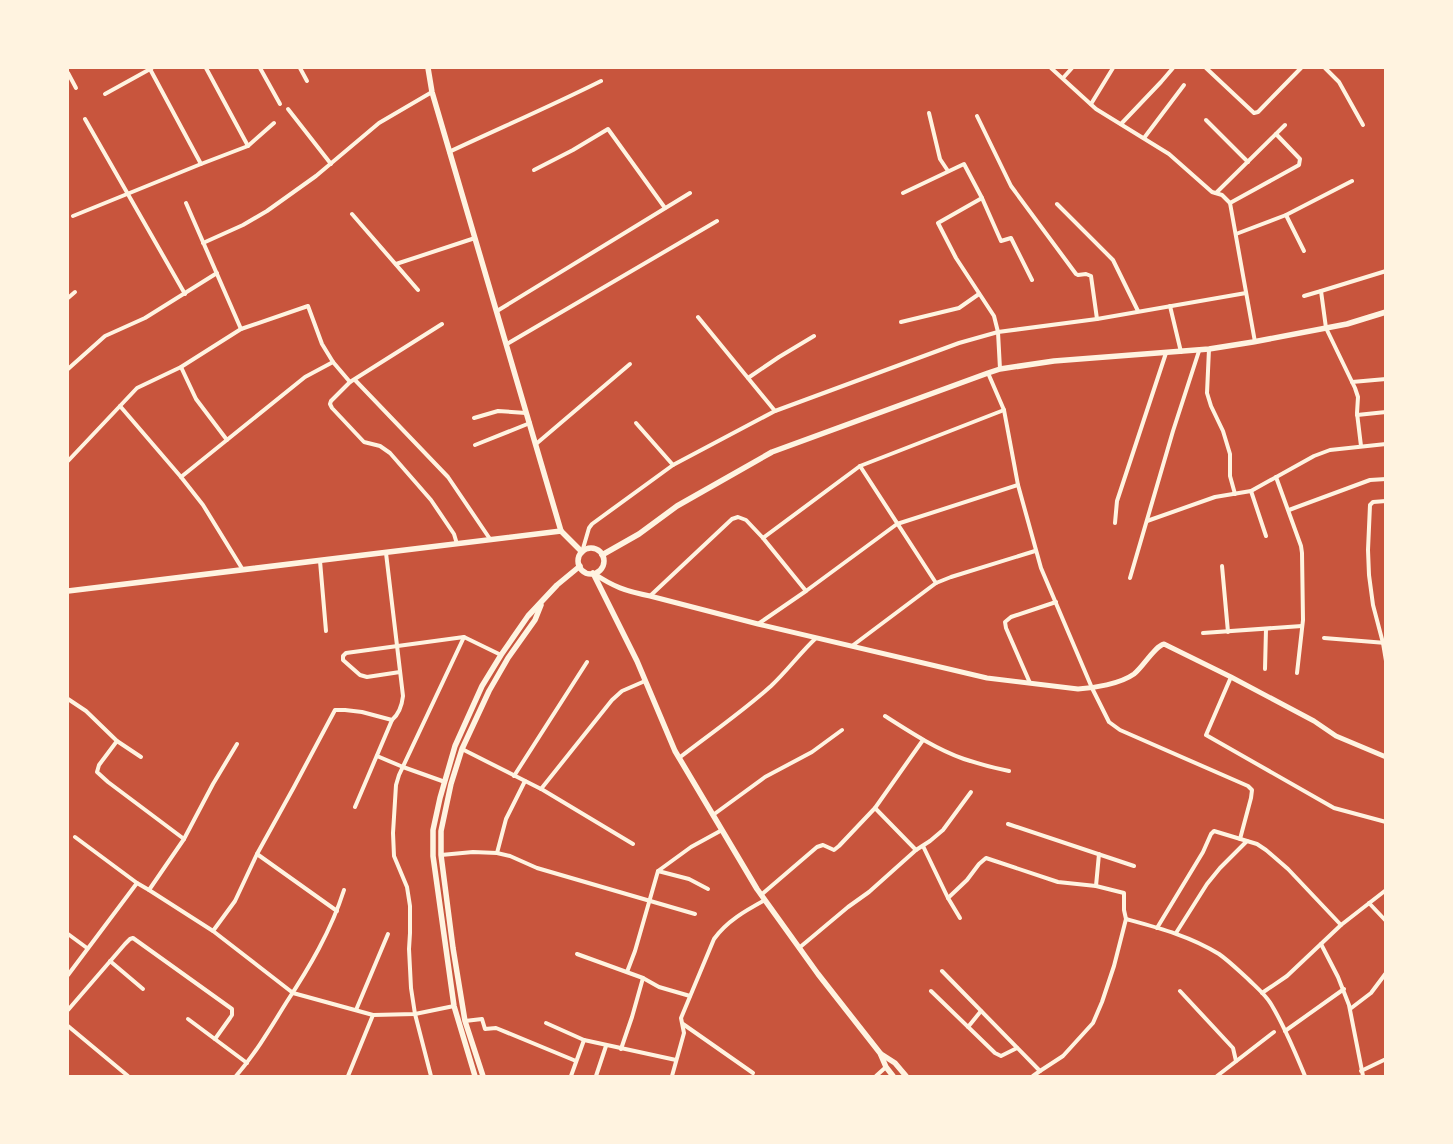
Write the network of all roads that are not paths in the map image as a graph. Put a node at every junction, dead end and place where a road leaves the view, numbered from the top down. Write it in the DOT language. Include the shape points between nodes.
graph roads {
  1 [pos="151,68"];
  2 [pos="206,68"];
  3 [pos="260,68"];
  4 [pos="300,68"];
  5 [pos="428,68"];
  6 [pos="1051,68"];
  7 [pos="1072,68"];
  8 [pos="1113,68"];
  9 [pos="1173,68"];
  10 [pos="1208,68"];
  11 [pos="1301,68"];
  12 [pos="1324,68"];
  13 [pos="68,73"];
  14 [pos="1063,78"];
  15 [pos="307,81"];
  16 [pos="601,81"];
  17 [pos="1184,85"];
  18 [pos="76,88"];
  19 [pos="432,92"];
  20 [pos="106,94"];
  21 [pos="280,104"];
  22 [pos="1091,104"];
  23 [pos="288,109"];
  24 [pos="929,113"];
  25 [pos="976,116"];
  26 [pos="85,119"];
  27 [pos="1206,120"];
  28 [pos="274,123"];
  29 [pos="1121,124"];
  30 [pos="1285,125"];
  31 [pos="1363,125"];
  32 [pos="1276,134"];
  33 [pos="1144,138"];
  34 [pos="248,146"];
  35 [pos="449,152"];
  36 [pos="1248,162"];
  37 [pos="201,164"];
  38 [pos="331,164"];
  39 [pos="534,170"];
  40 [pos="948,170"];
  41 [pos="1352,181"];
  42 [pos="690,193"];
  43 [pos="903,193"];
  44 [pos="1216,193"];
  45 [pos="128,194"];
  46 [pos="982,198"];
  47 [pos="186,203"];
  48 [pos="1230,203"];
  49 [pos="1058,204"];
  50 [pos="665,208"];
  51 [pos="352,214"];
  52 [pos="73,216"];
  53 [pos="1286,216"];
  54 [pos="717,221"];
  55 [pos="1236,234"];
  56 [pos="475,238"];
  57 [pos="203,244"];
  58 [pos="1304,251"];
  59 [pos="396,264"];
  60 [pos="1386,271"];
  61 [pos="217,273"];
  62 [pos="1032,280"];
  63 [pos="418,290"];
  64 [pos="1321,291"];
  65 [pos="75,292"];
  66 [pos="1246,293"];
  67 [pos="185,294"];
  68 [pos="980,294"];
  69 [pos="1304,296"];
  70 [pos="68,298"];
  71 [pos="1170,306"];
  72 [pos="1138,311"];
  73 [pos="497,312"];
  74 [pos="1386,312"];
  75 [pos="698,317"];
  76 [pos="1097,318"];
  77 [pos="900,322"];
  78 [pos="442,324"];
  79 [pos="1326,328"];
  80 [pos="241,329"];
  81 [pos="998,332"];
  82 [pos="814,336"];
  83 [pos="1255,342"];
  84 [pos="507,344"];
  85 [pos="1209,349"];
  86 [pos="1199,351"];
  87 [pos="1181,352"];
  88 [pos="1166,353"];
  89 [pos="334,362"];
  90 [pos="630,364"];
  91 [pos="181,367"];
  92 [pos="68,369"];
  93 [pos="1000,369"];
  94 [pos="988,373"];
  95 [pos="748,378"];
  96 [pos="1386,379"];
  97 [pos="355,380"];
  98 [pos="350,382"];
  99 [pos="1352,382"];
  100 [pos="120,406"];
  101 [pos="1004,410"];
  102 [pos="775,411"];
  103 [pos="1386,412"];
  104 [pos="527,413"];
  105 [pos="1357,415"];
  106 [pos="474,418"];
  107 [pos="530,423"];
  108 [pos="636,423"];
  109 [pos="227,440"];
  110 [pos="536,444"];
  111 [pos="1386,444"];
  112 [pos="475,446"];
  113 [pos="1361,446"];
  114 [pos="68,461"];
  115 [pos="673,466"];
  116 [pos="860,466"];
  117 [pos="181,477"];
  118 [pos="1276,477"];
  119 [pos="1386,479"];
  120 [pos="1018,485"];
  121 [pos="1251,491"];
  122 [pos="1235,494"];
  123 [pos="1386,501"];
  124 [pos="1289,510"];
  125 [pos="1146,521"];
  126 [pos="1116,523"];
  127 [pos="898,524"];
  128 [pos="561,531"];
  129 [pos="1266,536"];
  130 [pos="763,538"];
  131 [pos="490,539"];
  132 [pos="457,544"];
  133 [pos="1035,551"];
  134 [pos="582,552"];
  135 [pos="386,553"];
  136 [pos="602,555"];
  137 [pos="320,561"];
  138 [pos="580,566"];
  139 [pos="1222,566"];
  140 [pos="243,570"];
  141 [pos="593,573"];
  142 [pos="1130,578"];
  143 [pos="936,583"];
  144 [pos="68,591"];
  145 [pos="806,591"];
  146 [pos="650,596"];
  147 [pos="1056,602"];
  148 [pos="541,603"];
  149 [pos="758,624"];
  150 [pos="1302,626"];
  151 [pos="1266,629"];
  152 [pos="326,631"];
  153 [pos="1228,632"];
  154 [pos="1203,633"];
  155 [pos="464,637"];
  156 [pos="816,638"];
  157 [pos="1324,638"];
  158 [pos="1384,643"];
  159 [pos="397,646"];
  160 [pos="852,646"];
  161 [pos="501,655"];
  162 [pos="1386,661"];
  163 [pos="587,662"];
  164 [pos="1265,669"];
  165 [pos="400,672"];
  166 [pos="1297,673"];
  167 [pos="1231,677"];
  168 [pos="645,680"];
  169 [pos="1030,683"];
  170 [pos="1092,688"];
  171 [pos="68,699"];
  172 [pos="885,716"];
  173 [pos="392,720"];
  174 [pos="842,730"];
  175 [pos="923,740"];
  176 [pos="117,741"];
  177 [pos="236,744"];
  178 [pos="462,749"];
  179 [pos="377,756"];
  180 [pos="1386,757"];
  181 [pos="141,758"];
  182 [pos="679,758"];
  183 [pos="403,767"];
  184 [pos="1009,770"];
  185 [pos="514,776"];
  186 [pos="444,781"];
  187 [pos="525,781"];
  188 [pos="451,784"];
  189 [pos="541,789"];
  190 [pos="971,792"];
  191 [pos="355,807"];
  192 [pos="875,808"];
  193 [pos="713,815"];
  194 [pos="1386,822"];
  195 [pos="1008,824"];
  196 [pos="722,830"];
  197 [pos="75,837"];
  198 [pos="184,839"];
  199 [pos="1240,839"];
  200 [pos="1247,841"];
  201 [pos="633,844"];
  202 [pos="923,846"];
  203 [pos="916,850"];
  204 [pos="497,853"];
  205 [pos="257,854"];
  206 [pos="1099,854"];
  207 [pos="441,855"];
  208 [pos="1134,866"];
  209 [pos="658,871"];
  210 [pos="136,883"];
  211 [pos="1096,886"];
  212 [pos="708,889"];
  213 [pos="149,890"];
  214 [pos="344,890"];
  215 [pos="1386,890"];
  216 [pos="763,897"];
  217 [pos="948,898"];
  218 [pos="648,900"];
  219 [pos="1369,903"];
  220 [pos="337,911"];
  221 [pos="695,914"];
  222 [pos="960,918"];
  223 [pos="1126,919"];
  224 [pos="1386,921"];
  225 [pos="1341,925"];
  226 [pos="1157,928"];
  227 [pos="213,931"];
  228 [pos="1176,933"];
  229 [pos="68,934"];
  230 [pos="388,934"];
  231 [pos="1321,944"];
  232 [pos="87,948"];
  233 [pos="453,948"];
  234 [pos="799,948"];
  235 [pos="445,949"];
  236 [pos="576,954"];
  237 [pos="110,961"];
  238 [pos="942,970"];
  239 [pos="628,972"];
  240 [pos="1386,973"];
  241 [pos="68,975"];
  242 [pos="643,978"];
  243 [pos="144,989"];
  244 [pos="1344,989"];
  245 [pos="931,991"];
  246 [pos="1180,992"];
  247 [pos="1262,992"];
  248 [pos="293,993"];
  249 [pos="690,996"];
  250 [pos="454,1006"];
  251 [pos="1350,1009"];
  252 [pos="68,1010"];
  253 [pos="356,1010"];
  254 [pos="981,1011"];
  255 [pos="415,1014"];
  256 [pos="373,1015"];
  257 [pos="188,1019"];
  258 [pos="465,1021"];
  259 [pos="546,1023"];
  260 [pos="683,1024"];
  261 [pos="68,1026"];
  262 [pos="968,1027"];
  263 [pos="1274,1032"];
  264 [pos="1285,1032"];
  265 [pos="215,1039"];
  266 [pos="584,1040"];
  267 [pos="606,1046"];
  268 [pos="1018,1048"];
  269 [pos="474,1049"];
  270 [pos="621,1049"];
  271 [pos="466,1052"];
  272 [pos="880,1053"];
  273 [pos="1386,1058"];
  274 [pos="676,1060"];
  275 [pos="576,1061"];
  276 [pos="1236,1061"];
  277 [pos="247,1063"];
  278 [pos="886,1067"];
  279 [pos="1361,1070"];
  280 [pos="1040,1071"];
  281 [pos="753,1073"];
  282 [pos="128,1076"];
  283 [pos="236,1076"];
  284 [pos="348,1076"];
  285 [pos="431,1076"];
  286 [pos="474,1076"];
  287 [pos="483,1076"];
  288 [pos="570,1076"];
  289 [pos="596,1076"];
  290 [pos="672,1076"];
  291 [pos="876,1076"];
  292 [pos="893,1076"];
  293 [pos="906,1076"];
  294 [pos="1034,1076"];
  295 [pos="1217,1076"];
  296 [pos="1305,1076"];
  297 [pos="1363,1076"];
  1 -- 20 [label="street"];
  1 -- 37 [label="street"];
  2 -- 34 [label="street"];
  3 -- 21 [label="street"];
  4 -- 15 [label="street"];
  5 -- 19 [label="main road"];
  6 -- 14 [label="street"];
  7 -- 14 [label="street"];
  8 -- 22 [label="street"];
  9 -- 29 [label="street"];
  10 -- 11 [label="street" via="1254,113"];
  12 -- 31 [label="street" via="1339,82"];
  13 -- 18 [label="street"];
  14 -- 22 [label="street"];
  16 -- 35 [label="street"];
  17 -- 33 [label="street"];
  19 -- 35 [label="main road"];
  19 -- 38 [label="street" via="379,123"];
  22 -- 29 [label="street"];
  23 -- 38 [label="street"];
  24 -- 40 [label="street" via="940,158"];
  25 -- 76 [label="street" via="1011,186 1076,274 1091,276"];
  26 -- 45 [label="street"];
  27 -- 36 [label="street"];
  28 -- 34 [label="street"];
  29 -- 33 [label="street"];
  30 -- 32 [label="street"];
  32 -- 36 [label="street"];
  32 -- 48 [label="street" via="1300,159 1299,165"];
  33 -- 44 [label="street"];
  34 -- 37 [label="street"];
  35 -- 56 [label="main road"];
  36 -- 44 [label="street"];
  37 -- 45 [label="street"];
  38 -- 57 [label="street" via="267,211"];
  39 -- 50 [label="street" via="608,129"];
  40 -- 43 [label="street"];
  40 -- 46 [label="street" via="964,164"];
  41 -- 53 [label="street"];
  42 -- 50 [label="street"];
  44 -- 48 [label="street"];
  45 -- 52 [label="street"];
  45 -- 67 [label="street"];
  46 -- 62 [label="street" via="1001,241 1011,238"];
  46 -- 68 [label="street" via="938,222 956,258"];
  47 -- 57 [label="street"];
  48 -- 55 [label="street"];
  49 -- 72 [label="street" via="1113,260"];
  50 -- 73 [label="street"];
  51 -- 59 [label="street"];
  53 -- 55 [label="street"];
  53 -- 58 [label="street"];
  54 -- 84 [label="street"];
  55 -- 66 [label="street"];
  56 -- 59 [label="street"];
  56 -- 73 [label="main road"];
  57 -- 61 [label="street"];
  59 -- 63 [label="street"];
  60 -- 64 [label="street"];
  61 -- 67 [label="street"];
  61 -- 80 [label="street"];
  64 -- 69 [label="street"];
  64 -- 79 [label="street"];
  65 -- 70 [label="street"];
  66 -- 71 [label="street"];
  66 -- 83 [label="street"];
  67 -- 92 [label="street" via="145,318 105,336"];
  68 -- 77 [label="street" via="959,308"];
  68 -- 81 [label="street" via="994,316"];
  71 -- 72 [label="street"];
  71 -- 87 [label="street"];
  72 -- 76 [label="street"];
  73 -- 84 [label="main road"];
  74 -- 79 [label="main road"];
  75 -- 95 [label="street"];
  76 -- 81 [label="street"];
  78 -- 97 [label="street"];
  79 -- 83 [label="main road"];
  79 -- 99 [label="street"];
  80 -- 89 [label="street" via="308,306 322,344"];
  80 -- 91 [label="street"];
  81 -- 93 [label="street"];
  81 -- 102 [label="street" via="959,343"];
  82 -- 95 [label="street"];
  83 -- 85 [label="main road"];
  84 -- 104 [label="main road"];
  85 -- 86 [label="main road"];
  85 -- 122 [label="street" via="1207,393 1230,454 1230,476"];
  86 -- 87 [label="main road"];
  86 -- 125 [label="street"];
  87 -- 88 [label="main road"];
  88 -- 93 [label="main road" via="1054,361"];
  88 -- 126 [label="street" via="1117,501"];
  89 -- 98 [label="street"];
  89 -- 109 [label="street" via="305,377"];
  90 -- 110 [label="street"];
  91 -- 100 [label="street" via="137,388"];
  91 -- 109 [label="street" via="196,399"];
  93 -- 94 [label="main road"];
  94 -- 101 [label="street"];
  94 -- 136 [label="main road" via="772,452 677,506 639,534"];
  95 -- 102 [label="street"];
  96 -- 99 [label="street"];
  97 -- 98 [label="street"];
  97 -- 131 [label="street" via="448,477"];
  98 -- 132 [label="street" via="331,401 332,408 364,442 380,446 390,453 431,500 454,534"];
  99 -- 105 [label="street" via="1358,397"];
  100 -- 114 [label="street"];
  100 -- 117 [label="street"];
  101 -- 116 [label="street"];
  101 -- 120 [label="street"];
  102 -- 115 [label="street"];
  103 -- 105 [label="street"];
  104 -- 106 [label="street" via="498,411"];
  104 -- 107 [label="main road"];
  105 -- 113 [label="street"];
  107 -- 110 [label="main road"];
  107 -- 112 [label="street"];
  108 -- 115 [label="street"];
  109 -- 117 [label="street"];
  110 -- 128 [label="main road"];
  111 -- 113 [label="street"];
  113 -- 118 [label="street" via="1324,452"];
  115 -- 134 [label="street" via="592,524"];
  116 -- 127 [label="street"];
  116 -- 130 [label="street"];
  117 -- 140 [label="street"];
  118 -- 121 [label="street"];
  118 -- 124 [label="street"];
  119 -- 124 [label="street" via="1370,480"];
  120 -- 127 [label="street"];
  120 -- 133 [label="street"];
  121 -- 122 [label="street"];
  121 -- 129 [label="street"];
  122 -- 125 [label="street" via="1202,500"];
  123 -- 158 [label="street" via="1370,505 1368,550 1373,604"];
  124 -- 150 [label="street" via="1302,553"];
  125 -- 142 [label="street"];
  127 -- 143 [label="street"];
  127 -- 145 [label="street"];
  128 -- 131 [label="main road"];
  128 -- 134 [label="main road"];
  130 -- 145 [label="street"];
  130 -- 146 [label="street" via="746,520 735,518"];
  131 -- 132 [label="main road"];
  132 -- 135 [label="main road"];
  133 -- 143 [label="street"];
  133 -- 147 [label="street"];
  134 -- 136 [label="main road" via="592,548"];
  134 -- 138 [label="main road" via="578,560"];
  135 -- 137 [label="main road"];
  135 -- 159 [label="street"];
  136 -- 141 [label="main road" via="602,568"];
  137 -- 140 [label="main road"];
  137 -- 152 [label="street"];
  138 -- 141 [label="main road"];
  138 -- 148 [label="main road"];
  139 -- 153 [label="street"];
  140 -- 144 [label="main road"];
  141 -- 146 [label="street" via="627,592"];
  141 -- 168 [label="main road"];
  143 -- 160 [label="street"];
  145 -- 149 [label="street"];
  146 -- 149 [label="street"];
  147 -- 169 [label="street" via="1005,622"];
  147 -- 170 [label="street"];
  148 -- 161 [label="main road"];
  148 -- 178 [label="main road" via="535,620 490,691"];
  149 -- 156 [label="street"];
  150 -- 151 [label="street"];
  150 -- 166 [label="street"];
  151 -- 153 [label="street"];
  151 -- 164 [label="street"];
  153 -- 154 [label="street"];
  155 -- 159 [label="street"];
  155 -- 161 [label="street"];
  155 -- 183 [label="street"];
  156 -- 160 [label="street"];
  156 -- 182 [label="street" via="772,685"];
  157 -- 158 [label="street"];
  158 -- 162 [label="street"];
  159 -- 165 [label="street"];
  159 -- 165 [label="street" via="346,653 343,660 363,677"];
  160 -- 169 [label="street" via="987,678"];
  161 -- 186 [label="main road" via="482,686 455,746"];
  163 -- 185 [label="street"];
  165 -- 173 [label="street" via="402,704"];
  167 -- 170 [label="street" via="1163,644 1133,674"];
  167 -- 180 [label="street" via="1336,736"];
  167 -- 194 [label="street" via="1206,735 1334,808"];
  168 -- 182 [label="main road"];
  168 -- 189 [label="street" via="622,691 612,700"];
  169 -- 170 [label="street"];
  170 -- 199 [label="street" via="1109,722 1120,730 1252,790"];
  171 -- 176 [label="street" via="86,711"];
  172 -- 175 [label="street"];
  173 -- 179 [label="street"];
  173 -- 205 [label="street" via="362,712 335,710"];
  174 -- 193 [label="street" via="812,752 765,777"];
  175 -- 184 [label="street" via="962,758"];
  175 -- 192 [label="street"];
  176 -- 181 [label="street"];
  176 -- 198 [label="street" via="99,765 98,772"];
  177 -- 198 [label="street"];
  178 -- 185 [label="street"];
  178 -- 188 [label="main road"];
  179 -- 183 [label="street"];
  179 -- 191 [label="street"];
  182 -- 193 [label="main road"];
  183 -- 186 [label="street"];
  183 -- 255 [label="street" via="396,785 394,856 410,906 410,971"];
  185 -- 187 [label="street"];
  186 -- 188 [label="street"];
  186 -- 235 [label="main road" via="433,830 433,856"];
  187 -- 189 [label="street"];
  187 -- 204 [label="street" via="506,819"];
  188 -- 207 [label="main road" via="441,831"];
  189 -- 201 [label="street"];
  190 -- 202 [label="street" via="943,830"];
  192 -- 203 [label="street"];
  192 -- 216 [label="street" via="834,850 820,846"];
  193 -- 196 [label="main road"];
  195 -- 206 [label="street"];
  196 -- 209 [label="street"];
  196 -- 216 [label="main road"];
  197 -- 210 [label="street"];
  198 -- 213 [label="street"];
  199 -- 200 [label="street"];
  199 -- 226 [label="street" via="1212,832"];
  200 -- 225 [label="street" via="1274,856"];
  200 -- 228 [label="street" via="1207,884"];
  202 -- 203 [label="street"];
  202 -- 217 [label="street"];
  203 -- 234 [label="street"];
  204 -- 207 [label="street"];
  204 -- 218 [label="street"];
  205 -- 220 [label="street"];
  205 -- 227 [label="street" via="234,902"];
  206 -- 208 [label="street"];
  206 -- 211 [label="street"];
  207 -- 233 [label="main road"];
  209 -- 212 [label="street"];
  209 -- 218 [label="street"];
  210 -- 213 [label="street"];
  210 -- 232 [label="street"];
  211 -- 217 [label="street" via="1058,882 986,858"];
  211 -- 223 [label="street" via="1124,893"];
  213 -- 227 [label="street"];
  214 -- 220 [label="street"];
  215 -- 219 [label="street"];
  216 -- 234 [label="main road"];
  216 -- 249 [label="street" via="719,932"];
  217 -- 222 [label="street"];
  218 -- 221 [label="street"];
  218 -- 239 [label="street"];
  219 -- 224 [label="street"];
  219 -- 225 [label="street"];
  220 -- 248 [label="street"];
  223 -- 226 [label="street"];
  223 -- 280 [label="street" via="1114,966 1093,1023 1063,1056"];
  225 -- 231 [label="street"];
  226 -- 228 [label="street"];
  227 -- 248 [label="street"];
  228 -- 247 [label="street" via="1219,954"];
  229 -- 232 [label="street"];
  230 -- 253 [label="street"];
  231 -- 244 [label="street"];
  231 -- 247 [label="street" via="1287,976"];
  232 -- 241 [label="street"];
  233 -- 235 [label="main road"];
  233 -- 258 [label="main road"];
  234 -- 272 [label="main road"];
  235 -- 250 [label="main road"];
  236 -- 239 [label="street"];
  237 -- 243 [label="street"];
  237 -- 252 [label="street"];
  237 -- 265 [label="street" via="133,938 230,1007 230,1018"];
  238 -- 254 [label="street"];
  239 -- 242 [label="street"];
  240 -- 251 [label="street" via="1371,993"];
  242 -- 249 [label="street" via="659,987"];
  242 -- 270 [label="street"];
  244 -- 251 [label="street"];
  244 -- 264 [label="street"];
  245 -- 262 [label="street"];
  246 -- 276 [label="street" via="1233,1048"];
  247 -- 264 [label="street"];
  248 -- 253 [label="street"];
  248 -- 277 [label="street"];
  249 -- 260 [label="street" via="681,1018"];
  250 -- 255 [label="street"];
  250 -- 271 [label="main road"];
  251 -- 279 [label="street"];
  253 -- 256 [label="street"];
  254 -- 262 [label="street"];
  254 -- 268 [label="street"];
  255 -- 256 [label="street"];
  255 -- 285 [label="street"];
  256 -- 284 [label="street"];
  257 -- 265 [label="street"];
  258 -- 269 [label="main road"];
  258 -- 275 [label="street" via="482,1019 484,1030 496,1028"];
  259 -- 266 [label="street"];
  260 -- 274 [label="street" via="684,1033"];
  260 -- 281 [label="street"];
  261 -- 282 [label="street"];
  262 -- 268 [label="street" via="1000,1056"];
  263 -- 276 [label="street"];
  264 -- 296 [label="street"];
  265 -- 277 [label="street"];
  266 -- 267 [label="street"];
  266 -- 275 [label="street"];
  267 -- 270 [label="street"];
  267 -- 289 [label="street"];
  268 -- 280 [label="street"];
  269 -- 271 [label="main road"];
  269 -- 287 [label="main road"];
  270 -- 274 [label="street"];
  271 -- 286 [label="main road"];
  272 -- 278 [label="main road"];
  272 -- 293 [label="main road"];
  273 -- 279 [label="street"];
  274 -- 290 [label="street"];
  275 -- 288 [label="street"];
  276 -- 295 [label="street"];
  277 -- 283 [label="street"];
  278 -- 291 [label="street"];
  278 -- 292 [label="main road"];
  279 -- 297 [label="street"];
  280 -- 294 [label="street"];
}
